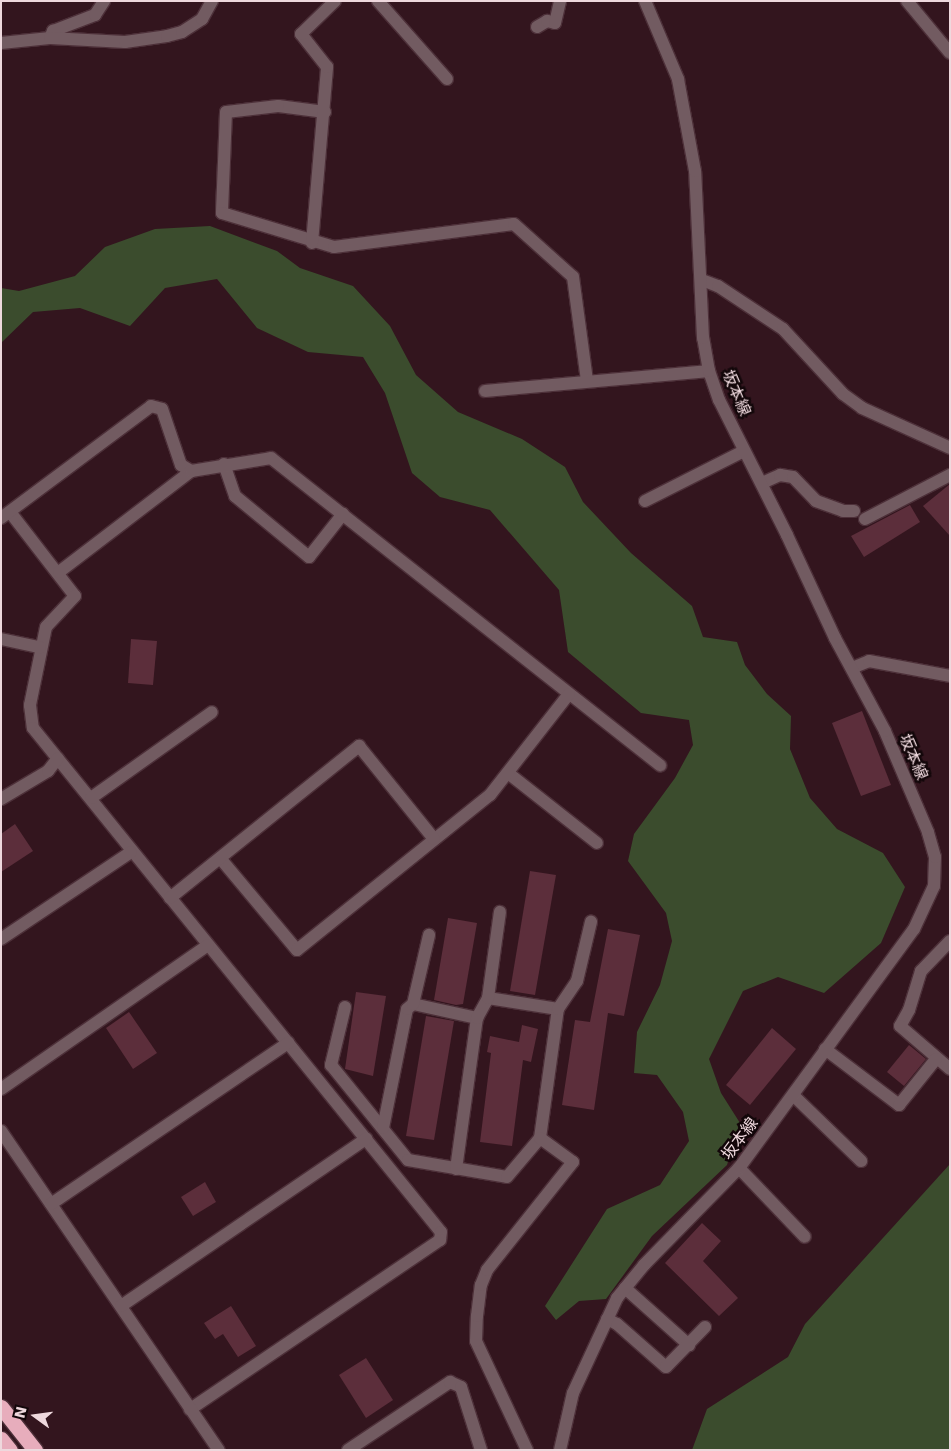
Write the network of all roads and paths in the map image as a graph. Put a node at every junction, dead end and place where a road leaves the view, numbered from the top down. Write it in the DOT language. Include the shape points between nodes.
graph roads {
  1 [pos="104,1"];
  2 [pos="212,1"];
  3 [pos="335,1"];
  4 [pos="378,1"];
  5 [pos="560,1"];
  6 [pos="645,1"];
  7 [pos="907,1"];
  8 [pos="537,27"];
  9 [pos="50,38"];
  10 [pos="1,43"];
  11 [pos="950,53"];
  12 [pos="447,80"];
  13 [pos="325,112"];
  14 [pos="312,242"];
  15 [pos="702,280"];
  16 [pos="709,371"];
  17 [pos="588,380"];
  18 [pos="485,391"];
  19 [pos="950,448"];
  20 [pos="744,451"];
  21 [pos="224,464"];
  22 [pos="191,471"];
  23 [pos="950,475"];
  24 [pos="762,483"];
  25 [pos="645,501"];
  26 [pos="854,511"];
  27 [pos="343,514"];
  28 [pos="6,515"];
  29 [pos="865,519"];
  30 [pos="59,572"];
  31 [pos="1,639"];
  32 [pos="40,647"];
  33 [pos="852,668"];
  34 [pos="950,676"];
  35 [pos="569,694"];
  36 [pos="212,712"];
  37 [pos="58,758"];
  38 [pos="660,765"];
  39 [pos="508,773"];
  40 [pos="91,798"];
  41 [pos="1,799"];
  42 [pos="434,839"];
  43 [pos="597,843"];
  44 [pos="130,852"];
  45 [pos="220,858"];
  46 [pos="170,898"];
  47 [pos="500,912"];
  48 [pos="591,922"];
  49 [pos="429,935"];
  50 [pos="1,939"];
  51 [pos="950,941"];
  52 [pos="208,945"];
  53 [pos="488,998"];
  54 [pos="413,1004"];
  55 [pos="345,1007"];
  56 [pos="558,1009"];
  57 [pos="477,1018"];
  58 [pos="288,1043"];
  59 [pos="825,1049"];
  60 [pos="936,1059"];
  61 [pos="950,1069"];
  62 [pos="1,1089"];
  63 [pos="792,1095"];
  64 [pos="383,1128"];
  65 [pos="1,1130"];
  66 [pos="540,1138"];
  67 [pos="366,1139"];
  68 [pos="861,1161"];
  69 [pos="739,1168"];
  70 [pos="456,1169"];
  71 [pos="50,1204"];
  72 [pos="805,1237"];
  73 [pos="625,1288"];
  74 [pos="121,1306"];
  75 [pos="607,1319"];
  76 [pos="705,1328"];
  77 [pos="688,1345"];
  78 [pos="1,1408"];
  79 [pos="190,1409"];
  80 [pos="1,1439"];
  81 [pos="10,1450"];
  82 [pos="35,1450"];
  83 [pos="218,1450"];
  84 [pos="348,1450"];
  85 [pos="481,1450"];
  86 [pos="527,1450"];
  87 [pos="560,1450"];
  1 -- 9 [label="street" via="95,15 53,31"];
  2 -- 9 [label="street" via="202,19 182,32 167,36 125,42"];
  3 -- 13 [label="street" via="301,34 327,67"];
  4 -- 12 [label="street"];
  5 -- 8 [label="street" via="555,23 546,21"];
  6 -- 15 [label="street, 坂本線" via="678,79 695,171"];
  7 -- 11 [label="street"];
  9 -- 10 [label="street"];
  13 -- 14 [label="street"];
  13 -- 14 [label="street" via="278,106 226,112 222,213"];
  14 -- 17 [label="street" via="334,247 514,224 574,277"];
  15 -- 16 [label="street, 坂本線" via="703,338"];
  15 -- 19 [label="street" via="718,286 783,328 842,394 862,408"];
  16 -- 17 [label="street"];
  16 -- 20 [label="street, 坂本線" via="718,400"];
  17 -- 18 [label="street"];
  20 -- 24 [label="street, 坂本線"];
  20 -- 25 [label="street"];
  21 -- 22 [label="street"];
  21 -- 27 [label="street" via="271,458"];
  21 -- 27 [label="street" via="235,496 309,557"];
  22 -- 28 [label="street" via="181,465 162,409 151,406"];
  22 -- 30 [label="street"];
  23 -- 29 [label="street"];
  24 -- 26 [label="street" via="780,475 793,477 816,501 843,512"];
  24 -- 33 [label="street, 坂本線"];
  27 -- 35 [label="street"];
  28 -- 30 [label="street"];
  30 -- 32 [label="street" via="75,596 46,627"];
  31 -- 32 [label="street"];
  32 -- 37 [label="street" via="30,705 33,728"];
  33 -- 34 [label="street" via="869,661"];
  33 -- 59 [label="street, 坂本線" via="885,732 928,832 934,857 934,886 914,929"];
  35 -- 38 [label="street"];
  35 -- 39 [label="street"];
  36 -- 40 [label="street"];
  37 -- 40 [label="street"];
  37 -- 41 [label="street" via="48,771"];
  39 -- 42 [label="street" via="490,795"];
  39 -- 43 [label="street"];
  40 -- 44 [label="street"];
  42 -- 45 [label="street" via="297,950"];
  42 -- 45 [label="street" via="358,746"];
  44 -- 46 [label="street"];
  44 -- 50 [label="street"];
  45 -- 46 [label="street"];
  46 -- 52 [label="street"];
  47 -- 53 [label="street"];
  48 -- 56 [label="street" via="577,981"];
  49 -- 54 [label="street"];
  51 -- 60 [label="street" via="921,971 910,1010 900,1026"];
  52 -- 58 [label="street"];
  52 -- 62 [label="street"];
  53 -- 56 [label="street"];
  53 -- 57 [label="street"];
  54 -- 57 [label="street"];
  54 -- 64 [label="street" via="407,1009"];
  55 -- 64 [label="street" via="331,1065"];
  56 -- 66 [label="street"];
  57 -- 70 [label="street"];
  58 -- 67 [label="street"];
  58 -- 71 [label="street"];
  59 -- 60 [label="street" via="899,1105"];
  59 -- 63 [label="street, 坂本線"];
  60 -- 61 [label="street"];
  63 -- 68 [label="street"];
  63 -- 69 [label="street, 坂本線"];
  64 -- 70 [label="street" via="408,1160"];
  65 -- 71 [label="street"];
  66 -- 70 [label="street" via="507,1177"];
  66 -- 86 [label="street" via="573,1162 487,1270 481,1285 476,1324 476,1341"];
  67 -- 74 [label="street"];
  67 -- 79 [label="street" via="441,1232 440,1240"];
  69 -- 72 [label="street"];
  69 -- 73 [label="street, 坂本線"];
  71 -- 74 [label="street"];
  73 -- 75 [label="street, 坂本線"];
  73 -- 77 [label="street"];
  74 -- 79 [label="street"];
  75 -- 77 [label="street" via="617,1324 666,1368"];
  75 -- 87 [label="street, 坂本線" via="573,1393"];
  76 -- 77 [label="street"];
  78 -- 82 [label="highway"];
  79 -- 83 [label="street"];
  80 -- 81 [label="highway"];
  84 -- 85 [label="street" via="450,1382 461,1387"];
}
